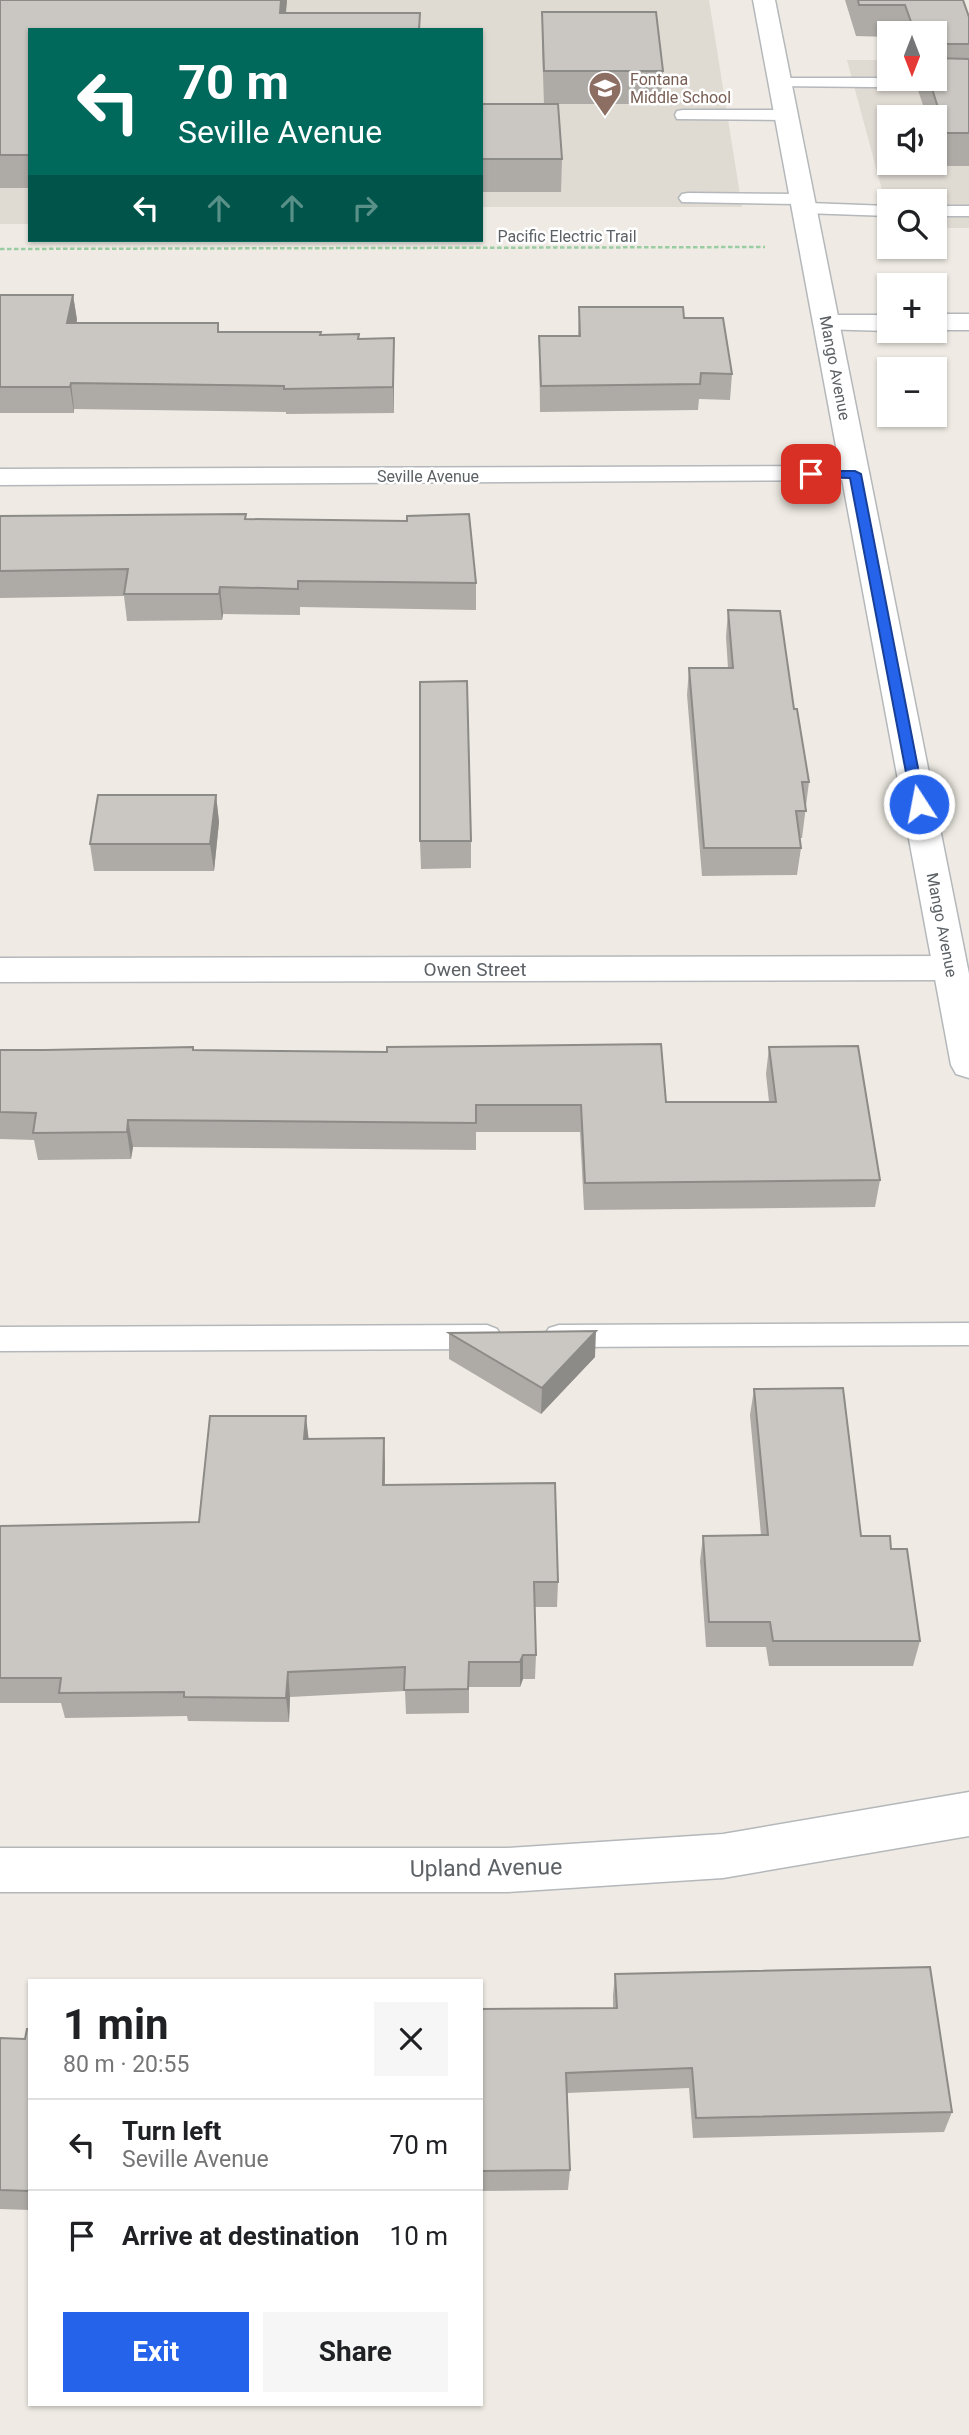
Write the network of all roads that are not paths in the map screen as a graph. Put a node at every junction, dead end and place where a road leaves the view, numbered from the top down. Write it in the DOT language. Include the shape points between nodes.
graph roads {
  1 [pos="764,0"];
  2 [pos="780,83"];
  3 [pos="969,83"];
  4 [pos="683,115"];
  5 [pos="787,116"];
  6 [pos="688,198"];
  7 [pos="803,204"];
  8 [pos="877,210"];
  9 [pos="947,211"];
  10 [pos="969,211"];
  11 [pos="969,322"];
  12 [pos="827,323"];
  13 [pos="877,323"];
  14 [pos="947,323"];
  15 [pos="855,474"];
  16 [pos="0,477"];
  17 [pos="950,968"];
  18 [pos="0,970"];
  19 [pos="969,1066"];
  20 [pos="969,1334"];
  21 [pos="0,1339"];
  22 [pos="969,1814"];
  23 [pos="0,1870"];
  1 -- 2 [label="street, Mango Avenue"];
  2 -- 3 [label="lane"];
  2 -- 5 [label="street, Mango Avenue"];
  4 -- 5 [label="lane"];
  5 -- 7 [label="street, Mango Avenue"];
  6 -- 7 [label="lane"];
  7 -- 8 [label="lane"];
  7 -- 12 [label="street, Mango Avenue"];
  9 -- 10 [label="lane"];
  11 -- 14 [label="street"];
  12 -- 13 [label="street"];
  12 -- 15 [label="street, Mango Avenue"];
  15 -- 16 [label="street, Seville Avenue"];
  15 -- 17 [label="street, Mango Avenue"];
  17 -- 18 [label="street, Owen Street"];
  17 -- 19 [label="street, Mango Avenue"];
  20 -- 21 [label="lane"];
  22 -- 23 [label="street, Upland Avenue" via="723,1856 508,1870"];
}
